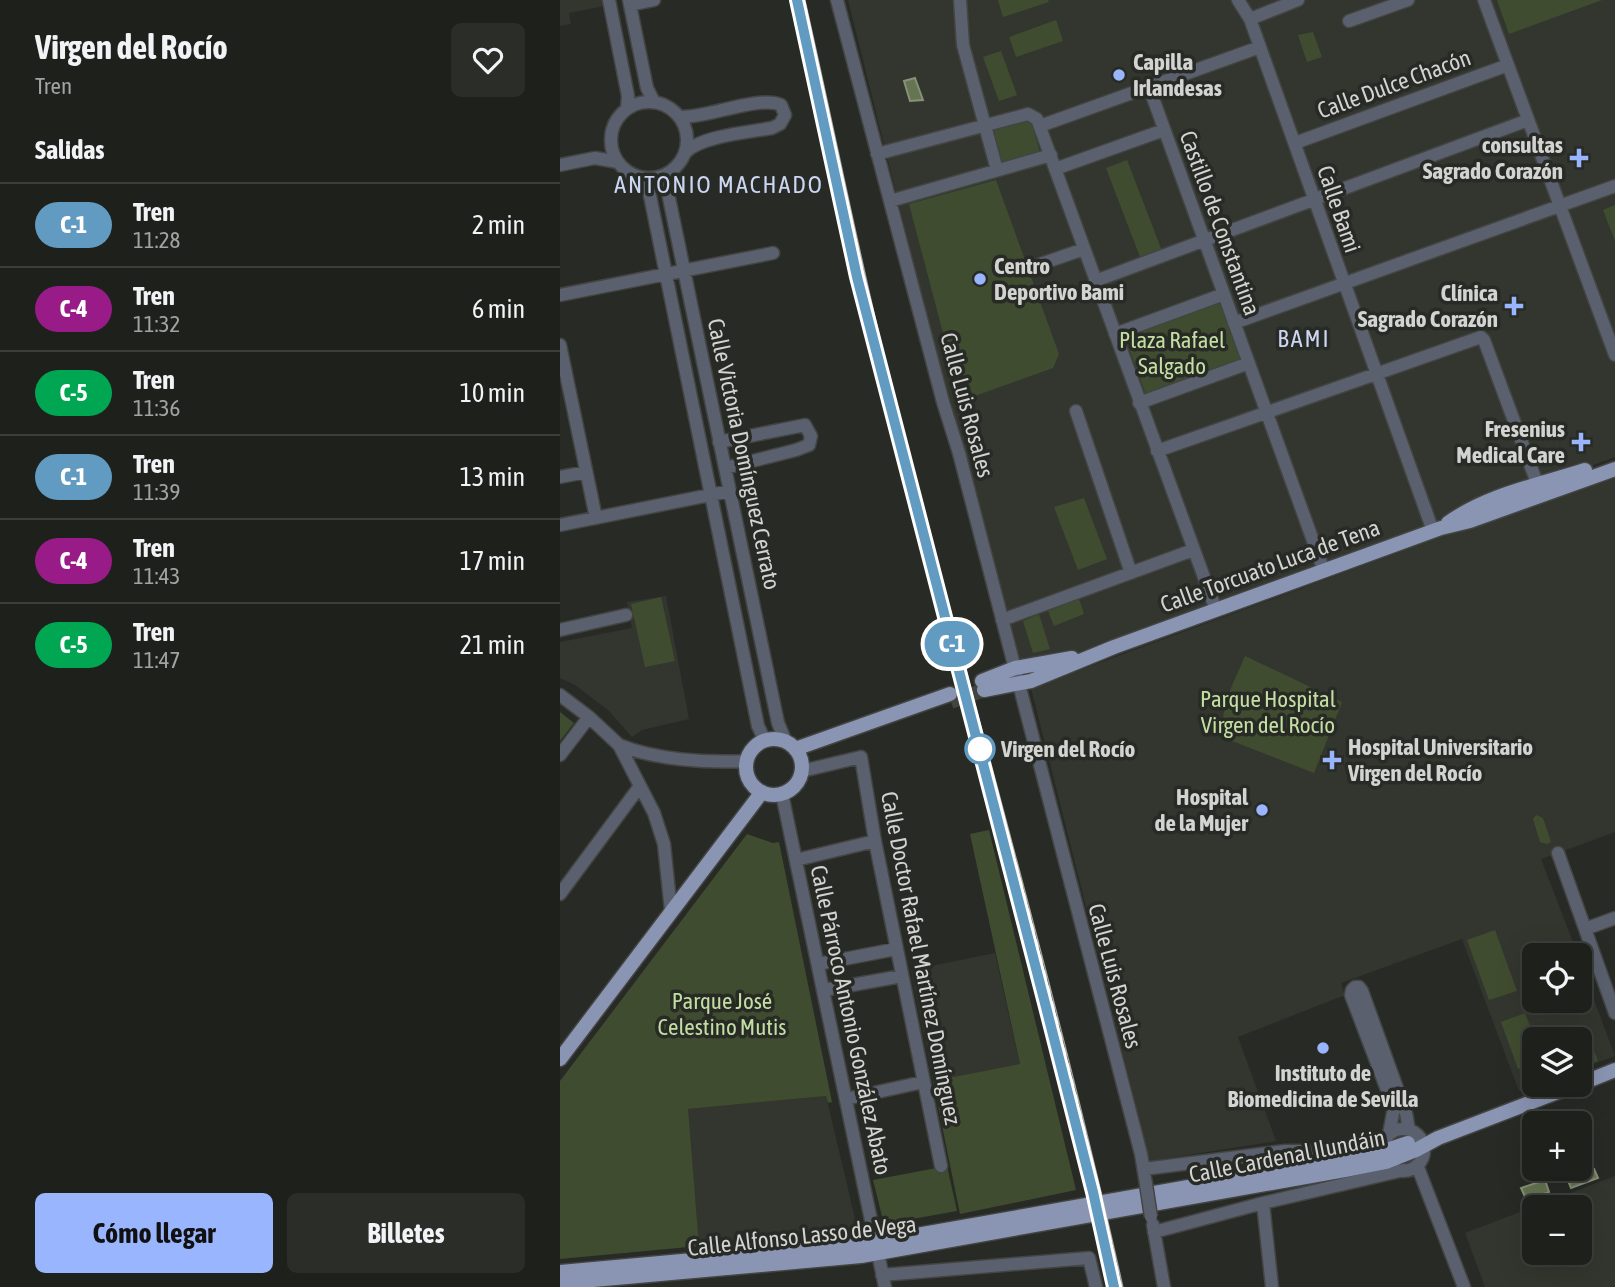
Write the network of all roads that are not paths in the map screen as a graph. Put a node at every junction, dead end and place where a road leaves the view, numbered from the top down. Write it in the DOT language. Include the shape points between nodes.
graph roads {
  1 [pos="609,0"];
  2 [pos="654,0"];
  3 [pos="837,0"];
  4 [pos="960,0"];
  5 [pos="1238,0"];
  6 [pos="1298,0"];
  7 [pos="1484,0"];
  8 [pos="1400,1"];
  9 [pos="629,2"];
  10 [pos="1250,19"];
  11 [pos="1349,22"];
  12 [pos="1260,47"];
  13 [pos="1508,65"];
  14 [pos="1149,87"];
  15 [pos="654,102"];
  16 [pos="627,109"];
  17 [pos="680,117"];
  18 [pos="1528,120"];
  19 [pos="985,125"];
  20 [pos="1040,126"];
  21 [pos="1164,130"];
  22 [pos="611,139"];
  23 [pos="1295,143"];
  24 [pos="686,152"];
  25 [pos="877,153"];
  26 [pos="1051,155"];
  27 [pos="595,158"];
  28 [pos="618,162"];
  29 [pos="560,165"];
  30 [pos="1055,169"];
  31 [pos="997,170"];
  32 [pos="668,173"];
  33 [pos="643,178"];
  34 [pos="1615,187"];
  35 [pos="1313,200"];
  36 [pos="890,201"];
  37 [pos="1561,206"];
  38 [pos="1205,239"];
  39 [pos="1084,249"];
  40 [pos="773,253"];
  41 [pos="1032,267"];
  42 [pos="684,271"];
  43 [pos="665,274"];
  44 [pos="1095,281"];
  45 [pos="1343,284"];
  46 [pos="1224,294"];
  47 [pos="560,295"];
  48 [pos="1234,323"];
  49 [pos="1115,334"];
  50 [pos="560,345"];
  51 [pos="1615,355"];
  52 [pos="1249,363"];
  53 [pos="1378,374"];
  54 [pos="565,393"];
  55 [pos="1139,402"];
  56 [pos="1076,411"];
  57 [pos="1266,412"];
  58 [pos="719,442"];
  59 [pos="1157,451"];
  60 [pos="1615,460"];
  61 [pos="725,468"];
  62 [pos="1615,469"];
  63 [pos="586,472"];
  64 [pos="560,477"];
  65 [pos="1537,483"];
  66 [pos="730,491"];
  67 [pos="710,495"];
  68 [pos="596,518"];
  69 [pos="560,525"];
  70 [pos="1437,529"];
  71 [pos="1193,550"];
  72 [pos="1324,571"];
  73 [pos="1132,573"];
  74 [pos="1216,610"];
  75 [pos="626,615"];
  76 [pos="1002,620"];
  77 [pos="560,630"];
  78 [pos="1017,677"];
  79 [pos="983,686"];
  80 [pos="560,695"];
  81 [pos="950,698"];
  82 [pos="589,717"];
  83 [pos="765,741"];
  84 [pos="620,745"];
  85 [pos="560,755"];
  86 [pos="796,755"];
  87 [pos="747,761"];
  88 [pos="640,786"];
  89 [pos="762,792"];
  90 [pos="782,794"];
  91 [pos="875,841"];
  92 [pos="1558,853"];
  93 [pos="796,860"];
  94 [pos="560,894"];
  95 [pos="671,911"];
  96 [pos="1615,918"];
  97 [pos="1585,929"];
  98 [pos="896,949"];
  99 [pos="818,964"];
  100 [pos="902,976"];
  101 [pos="824,990"];
  102 [pos="1615,1013"];
  103 [pos="565,1042"];
  104 [pos="560,1059"];
  105 [pos="1615,1070"];
  106 [pos="1592,1079"];
  107 [pos="923,1082"];
  108 [pos="1544,1097"];
  109 [pos="846,1099"];
  110 [pos="1409,1130"];
  111 [pos="1389,1134"];
  112 [pos="1423,1143"];
  113 [pos="1384,1157"];
  114 [pos="1348,1159"];
  115 [pos="1417,1165"];
  116 [pos="941,1166"];
  117 [pos="1144,1169"];
  118 [pos="1404,1170"];
  119 [pos="1181,1194"];
  120 [pos="1263,1203"];
  121 [pos="1154,1233"];
  122 [pos="876,1248"];
  123 [pos="560,1272"];
  124 [pos="652,1275"];
  125 [pos="883,1281"];
  126 [pos="560,1283"];
  127 [pos="1096,1287"];
  128 [pos="1164,1287"];
  129 [pos="1272,1287"];
  130 [pos="1465,1287"];
  1 -- 16 [label="street"];
  2 -- 9 [label="street"];
  3 -- 25 [label="street, Calle Luis Rosales"];
  4 -- 19 [label="street" via="963,45"];
  5 -- 10 [label="street, Calle Bami"];
  6 -- 10 [label="street"];
  7 -- 13 [label="street"];
  8 -- 11 [label="street"];
  9 -- 15 [label="street"];
  10 -- 12 [label="street, Calle Bami"];
  12 -- 14 [label="street"];
  12 -- 23 [label="street, Calle Bami"];
  13 -- 18 [label="street"];
  13 -- 23 [label="street, Calle Dulce Chacón"];
  14 -- 20 [label="street"];
  14 -- 21 [label="street, Castillo de Constantina"];
  15 -- 16 [label="street"];
  15 -- 17 [label="street"];
  16 -- 22 [label="street" via="615,122"];
  17 -- 24 [label="street" via="687,134"];
  17 -- 24 [label="street" via="767,101 781,105 785,115 772,128 702,142"];
  18 -- 35 [label="street"];
  18 -- 37 [label="street"];
  19 -- 20 [label="street" via="1028,114"];
  19 -- 25 [label="street"];
  19 -- 31 [label="street"];
  20 -- 26 [label="street"];
  21 -- 30 [label="street"];
  21 -- 38 [label="street, Castillo de Constantina"];
  22 -- 27 [label="street"];
  22 -- 28 [label="street"];
  23 -- 35 [label="street, Calle Bami"];
  24 -- 32 [label="street"];
  25 -- 36 [label="street, Calle Luis Rosales"];
  26 -- 30 [label="street"];
  26 -- 31 [label="street"];
  27 -- 28 [label="street"];
  27 -- 29 [label="street"];
  28 -- 33 [label="street"];
  30 -- 39 [label="street"];
  31 -- 36 [label="street"];
  32 -- 33 [label="street"];
  32 -- 42 [label="street, Calle Victoria Domínguez Cerrato"];
  33 -- 43 [label="street, Calle Victoria Domínguez Cerrato"];
  34 -- 37 [label="street"];
  35 -- 38 [label="street"];
  35 -- 45 [label="street, Calle Bami"];
  36 -- 76 [label="street, Calle Luis Rosales"];
  37 -- 45 [label="street"];
  37 -- 51 [label="street"];
  38 -- 44 [label="street"];
  38 -- 46 [label="street, Castillo de Constantina"];
  39 -- 41 [label="street"];
  39 -- 44 [label="street"];
  40 -- 42 [label="street"];
  42 -- 43 [label="street"];
  42 -- 58 [label="street, Calle Victoria Domínguez Cerrato"];
  43 -- 47 [label="street"];
  43 -- 67 [label="street, Calle Victoria Domínguez Cerrato"];
  44 -- 49 [label="street"];
  45 -- 48 [label="street"];
  45 -- 53 [label="street, Calle Bami"];
  46 -- 48 [label="street, Castillo de Constantina"];
  46 -- 49 [label="street"];
  48 -- 52 [label="street, Castillo de Constantina"];
  49 -- 55 [label="street"];
  50 -- 54 [label="street"];
  52 -- 55 [label="street"];
  52 -- 57 [label="street, Castillo de Constantina"];
  53 -- 57 [label="street"];
  53 -- 65 [label="street" via="1485,340"];
  53 -- 70 [label="street, Calle Bami"];
  54 -- 63 [label="street"];
  55 -- 59 [label="street"];
  56 -- 73 [label="street"];
  57 -- 59 [label="street"];
  57 -- 72 [label="street, Castillo de Constantina"];
  58 -- 61 [label="street, Calle Victoria Domínguez Cerrato"];
  58 -- 61 [label="street" via="805,425 811,436 808,445 796,450"];
  59 -- 71 [label="street"];
  60 -- 65 [label="main road, Calle Torcuato Luca de Tena"];
  61 -- 66 [label="street, Calle Victoria Domínguez Cerrato"];
  62 -- 70 [label="main road, Calle Torcuato Luca de Tena"];
  63 -- 64 [label="street"];
  63 -- 68 [label="street"];
  65 -- 70 [label="main road, Calle Torcuato Luca de Tena" via="1465,512"];
  66 -- 67 [label="street"];
  66 -- 86 [label="street, Calle Victoria Domínguez Cerrato" via="778,723"];
  67 -- 68 [label="street"];
  67 -- 83 [label="street, Calle Victoria Domínguez Cerrato" via="758,726"];
  68 -- 69 [label="street"];
  70 -- 72 [label="main road, Calle Torcuato Luca de Tena"];
  71 -- 73 [label="street"];
  71 -- 74 [label="street"];
  72 -- 74 [label="main road, Calle Torcuato Luca de Tena"];
  73 -- 76 [label="street"];
  74 -- 78 [label="main road, Calle Torcuato Luca de Tena"];
  75 -- 77 [label="street"];
  76 -- 78 [label="street, Calle Luis Rosales"];
  78 -- 79 [label="main road, Calle Torcuato Luca de Tena"];
  78 -- 117 [label="street, Calle Luis Rosales"];
  80 -- 82 [label="street"];
  81 -- 86 [label="main road"];
  82 -- 84 [label="street"];
  82 -- 85 [label="street"];
  83 -- 86 [label="main road" via="779,740"];
  83 -- 87 [label="main road"];
  84 -- 87 [label="street" via="642,754"];
  84 -- 88 [label="street"];
  86 -- 90 [label="main road" via="796,786"];
  86 -- 91 [label="street, Calle Doctor Rafael Martínez Domínguez" via="860,757"];
  87 -- 89 [label="main road" via="751,783"];
  88 -- 94 [label="street"];
  88 -- 95 [label="street" via="664,844"];
  89 -- 90 [label="main road"];
  89 -- 95 [label="main road"];
  90 -- 93 [label="street, Calle Párroco Antonio González Abato"];
  91 -- 93 [label="street"];
  91 -- 98 [label="street, Calle Doctor Rafael Martínez Domínguez"];
  92 -- 97 [label="street"];
  93 -- 99 [label="street, Calle Párroco Antonio González Abato"];
  95 -- 103 [label="main road"];
  96 -- 97 [label="street"];
  97 -- 102 [label="street"];
  98 -- 99 [label="street"];
  98 -- 100 [label="street, Calle Doctor Rafael Martínez Domínguez"];
  99 -- 101 [label="street, Calle Párroco Antonio González Abato"];
  100 -- 101 [label="street"];
  100 -- 107 [label="street, Calle Doctor Rafael Martínez Domínguez"];
  101 -- 109 [label="street, Calle Párroco Antonio González Abato"];
  103 -- 104 [label="main road"];
  105 -- 106 [label="main road, Calle Cardenal Ilundáin"];
  107 -- 109 [label="street"];
  107 -- 116 [label="street, Calle Doctor Rafael Martínez Domínguez"];
  108 -- 112 [label="main road, Calle Cardenal Ilundáin"];
  109 -- 122 [label="street, Calle Párroco Antonio González Abato"];
  110 -- 111 [label="street"];
  110 -- 111 [label="street" via="1363,1009 1394,1108"];
  110 -- 112 [label="street"];
  111 -- 113 [label="street" via="1383,1143"];
  112 -- 113 [label="main road, Calle Cardenal Ilundáin"];
  112 -- 115 [label="street"];
  113 -- 114 [label="main road, Calle Cardenal Ilundáin"];
  113 -- 118 [label="street" via="1394,1168"];
  113 -- 119 [label="main road, Calle Cardenal Ilundáin"];
  114 -- 117 [label="street, Calle Cardenal Ilundáin" via="1320,1151 1285,1151"];
  114 -- 119 [label="main road, Calle Cardenal Ilundáin"];
  115 -- 118 [label="street, Calle Cardenal Ilundáin"];
  115 -- 130 [label="street"];
  117 -- 121 [label="street, Calle Luis Rosales, bridge"];
  118 -- 120 [label="street, Calle Cardenal Ilundáin"];
  119 -- 122 [label="main road, Calle Alfonso Lasso de Vega"];
  120 -- 121 [label="street, Calle Cardenal Ilundáin"];
  120 -- 129 [label="street"];
  121 -- 128 [label="street, Calle Luis Rosales"];
  122 -- 124 [label="main road, Calle Alfonso Lasso de Vega"];
  122 -- 125 [label="street, Calle Párroco Antonio González Abato"];
  123 -- 124 [label="main road, Calle Alfonso Lasso de Vega"];
  124 -- 126 [label="main road, Calle Alfonso Lasso de Vega"];
  125 -- 127 [label="street" via="1089,1258"];
}
